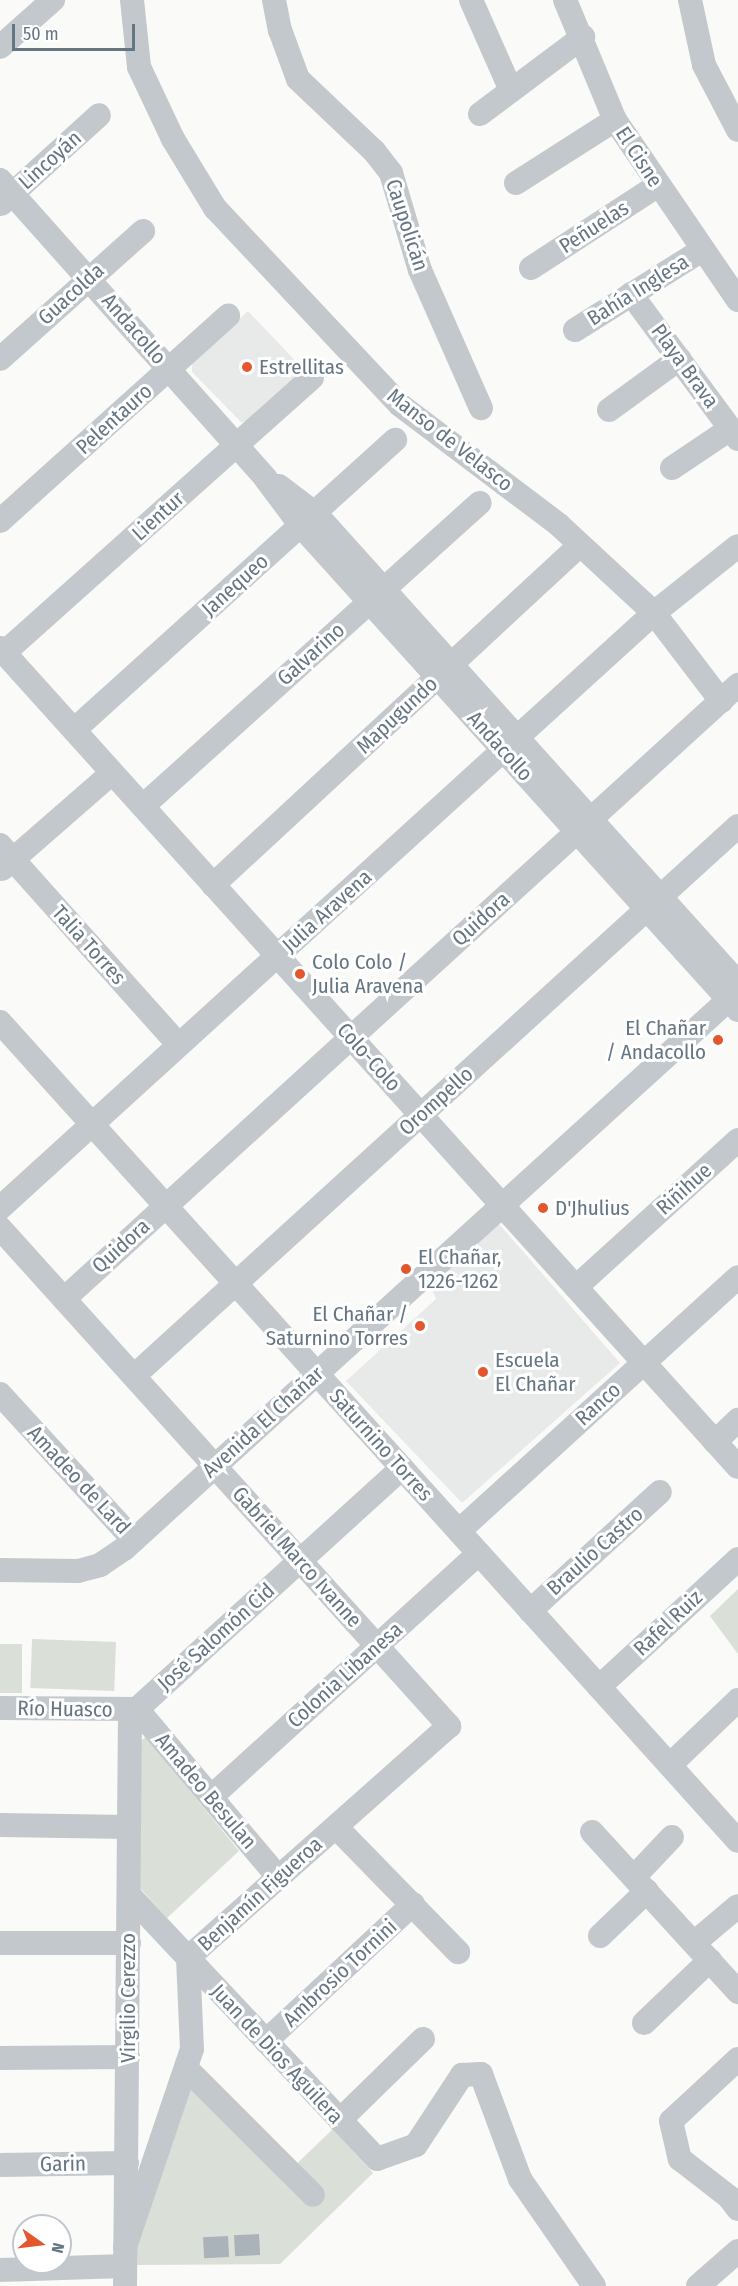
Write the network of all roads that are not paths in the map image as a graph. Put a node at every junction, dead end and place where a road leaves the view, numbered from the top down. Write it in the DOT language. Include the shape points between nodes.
graph roads {
  1 [pos="52,0"];
  2 [pos="132,0"];
  3 [pos="274,0"];
  4 [pos="471,0"];
  5 [pos="565,0"];
  6 [pos="690,0"];
  7 [pos="583,37"];
  8 [pos="0,46"];
  9 [pos="510,88"];
  10 [pos="480,114"];
  11 [pos="99,115"];
  12 [pos="615,120"];
  13 [pos="738,130"];
  14 [pos="516,183"];
  15 [pos="657,186"];
  16 [pos="4,193"];
  17 [pos="143,231"];
  18 [pos="702,250"];
  19 [pos="531,268"];
  20 [pos="88,277"];
  21 [pos="631,294"];
  22 [pos="738,300"];
  23 [pos="228,316"];
  24 [pos="575,330"];
  25 [pos="0,359"];
  26 [pos="679,359"];
  27 [pos="169,369"];
  28 [pos="312,378"];
  29 [pos="481,408"];
  30 [pos="609,410"];
  31 [pos="734,434"];
  32 [pos="395,440"];
  33 [pos="237,446"];
  34 [pos="672,468"];
  35 [pos="480,503"];
  36 [pos="309,520"];
  37 [pos="0,521"];
  38 [pos="580,546"];
  39 [pos="738,546"];
  40 [pos="376,595"];
  41 [pos="654,613"];
  42 [pos="2,650"];
  43 [pos="445,672"];
  44 [pos="729,693"];
  45 [pos="74,730"];
  46 [pos="510,744"];
  47 [pos="112,772"];
  48 [pos="142,806"];
  49 [pos="584,826"];
  50 [pos="738,826"];
  51 [pos="4,858"];
  52 [pos="213,885"];
  53 [pos="654,903"];
  54 [pos="277,956"];
  55 [pos="735,996"];
  56 [pos="0,1022"];
  57 [pos="351,1037"];
  58 [pos="179,1045"];
  59 [pos="421,1115"];
  60 [pos="92,1124"];
  61 [pos="738,1140"];
  62 [pos="502,1205"];
  63 [pos="166,1206"];
  64 [pos="0,1208"];
  65 [pos="0,1228"];
  66 [pos="738,1277"];
  67 [pos="236,1284"];
  68 [pos="576,1287"];
  69 [pos="64,1299"];
  70 [pos="644,1362"];
  71 [pos="316,1374"];
  72 [pos="134,1376"];
  73 [pos="0,1394"];
  74 [pos="738,1420"];
  75 [pos="715,1442"];
  76 [pos="214,1466"];
  77 [pos="738,1467"];
  78 [pos="402,1468"];
  79 [pos="660,1492"];
  80 [pos="459,1531"];
  81 [pos="134,1540"];
  82 [pos="479,1553"];
  83 [pos="738,1559"];
  84 [pos="300,1560"];
  85 [pos="0,1570"];
  86 [pos="530,1611"];
  87 [pos="377,1646"];
  88 [pos="599,1687"];
  89 [pos="738,1700"];
  90 [pos="0,1708"];
  91 [pos="133,1709"];
  92 [pos="449,1726"];
  93 [pos="670,1765"];
  94 [pos="211,1797"];
  95 [pos="0,1825"];
  96 [pos="129,1827"];
  97 [pos="336,1827"];
  98 [pos="592,1832"];
  99 [pos="672,1838"];
  100 [pos="738,1841"];
  101 [pos="279,1878"];
  102 [pos="641,1884"];
  103 [pos="129,1895"];
  104 [pos="413,1904"];
  105 [pos="738,1906"];
  106 [pos="600,1936"];
  107 [pos="129,1943"];
  108 [pos="0,1944"];
  109 [pos="702,1951"];
  110 [pos="458,1952"];
  111 [pos="188,1959"];
  112 [pos="738,1992"];
  113 [pos="644,2023"];
  114 [pos="423,2039"];
  115 [pos="266,2041"];
  116 [pos="128,2057"];
  117 [pos="0,2058"];
  118 [pos="738,2060"];
  119 [pos="187,2069"];
  120 [pos="340,2120"];
  121 [pos="127,2163"];
  122 [pos="0,2165"];
  123 [pos="313,2195"];
  124 [pos="738,2209"];
  125 [pos="738,2229"];
  126 [pos="734,2253"];
  127 [pos="125,2266"];
  128 [pos="0,2270"];
  129 [pos="594,2286"];
  130 [pos="698,2286"];
  1 -- 8 [label="street"];
  2 -- 38 [label="street, Manso de Velasco" via="139,67 173,139 215,208 400,405"];
  3 -- 29 [label="street, Caupolicán" via="298,79 374,151 391,173 420,270"];
  4 -- 9 [label="street"];
  5 -- 7 [label="street, El Cisne"];
  6 -- 13 [label="street" via="704,65"];
  7 -- 9 [label="street"];
  7 -- 12 [label="street, El Cisne"];
  9 -- 10 [label="street"];
  11 -- 16 [label="street, Lincoyán"];
  12 -- 14 [label="street"];
  12 -- 15 [label="street, El Cisne"];
  15 -- 18 [label="street, El Cisne"];
  15 -- 19 [label="street, Peñuelas"];
  16 -- 20 [label="street, Andacollo"];
  17 -- 20 [label="street, Guacolda"];
  18 -- 21 [label="street, Bahía Inglesa"];
  18 -- 22 [label="street, El Cisne"];
  20 -- 25 [label="street, Guacolda"];
  20 -- 27 [label="street, Andacollo"];
  21 -- 24 [label="street, Bahía Inglesa"];
  21 -- 26 [label="street, Playa Brava"];
  23 -- 27 [label="street, Pelentauro"];
  26 -- 30 [label="street"];
  26 -- 31 [label="street, Playa Brava"];
  27 -- 33 [label="street, Andacollo"];
  27 -- 37 [label="street, Pelentauro"];
  28 -- 33 [label="street, Lientur"];
  31 -- 34 [label="street"];
  32 -- 36 [label="street, Janequeo"];
  33 -- 36 [label="street, Andacollo" via="266,479 298,497"];
  33 -- 42 [label="street, Lientur"];
  35 -- 40 [label="street, Galvarino"];
  36 -- 40 [label="street, Andacollo"];
  36 -- 45 [label="street, Janequeo"];
  38 -- 41 [label="street, Manso de Velasco"];
  38 -- 43 [label="street, Mapugundo"];
  39 -- 41 [label="street, Julia Aravena"];
  40 -- 43 [label="street, Andacollo"];
  40 -- 48 [label="street, Galvarino"];
  41 -- 44 [label="street, Manso de Velasco"];
  41 -- 46 [label="street, Julia Aravena"];
  42 -- 45 [label="street, Colo-Colo"];
  43 -- 46 [label="street, Andacollo"];
  43 -- 52 [label="street, Mapugundo"];
  44 -- 49 [label="street, Quidora"];
  45 -- 47 [label="street, Colo-Colo"];
  46 -- 49 [label="street, Andacollo"];
  46 -- 54 [label="street, Julia Aravena"];
  47 -- 48 [label="street, Colo-Colo"];
  47 -- 51 [label="street"];
  48 -- 52 [label="street, Colo-Colo"];
  49 -- 53 [label="street, Andacollo"];
  49 -- 57 [label="street, Quidora"];
  50 -- 53 [label="street, Orompello"];
  51 -- 58 [label="street, Talia Torres"];
  52 -- 54 [label="street, Colo-Colo"];
  53 -- 55 [label="street, Andacollo"];
  53 -- 59 [label="street, Orompello"];
  54 -- 57 [label="street, Colo-Colo"];
  54 -- 58 [label="street, Julia Aravena"];
  55 -- 62 [label="street, Avenida El Chañar"];
  56 -- 60 [label="street, Saturnino Torres"];
  57 -- 59 [label="street, Colo-Colo"];
  57 -- 63 [label="street, Quidora"];
  58 -- 60 [label="street, Julia Aravena"];
  59 -- 62 [label="street, Colo-Colo"];
  59 -- 67 [label="street, Orompello"];
  60 -- 63 [label="street, Saturnino Torres"];
  60 -- 64 [label="street, Julia Aravena"];
  61 -- 68 [label="street, Riñihue"];
  62 -- 68 [label="street, Colo-Colo"];
  62 -- 71 [label="street, Avenida El Chañar"];
  63 -- 67 [label="street, Saturnino Torres"];
  63 -- 69 [label="street, Quidora"];
  65 -- 69 [label="street, Gabriel Marco Ivanne"];
  66 -- 70 [label="street, Ranco"];
  67 -- 71 [label="street, Saturnino Torres"];
  67 -- 72 [label="street, Orompello"];
  68 -- 70 [label="street, Colo-Colo"];
  69 -- 72 [label="street, Gabriel Marco Ivanne"];
  70 -- 75 [label="street, Colo-Colo"];
  70 -- 80 [label="street, Ranco"];
  71 -- 76 [label="street, Avenida El Chañar"];
  71 -- 78 [label="street, Saturnino Torres"];
  72 -- 76 [label="street, Gabriel Marco Ivanne"];
  73 -- 81 [label="street, Amadeo de Lard"];
  74 -- 75 [label="street"];
  75 -- 77 [label="street, Colo-Colo"];
  76 -- 81 [label="street, Avenida El Chañar"];
  76 -- 84 [label="street, Gabriel Marco Ivanne"];
  78 -- 80 [label="street, Saturnino Torres"];
  78 -- 84 [label="street, José Salomón Cid"];
  79 -- 86 [label="street, Braulio Castro"];
  80 -- 82 [label="street, Saturnino Torres"];
  81 -- 85 [label="street, Avenida El Chañar" via="112,1558 89,1569"];
  82 -- 86 [label="street, Saturnino Torres"];
  82 -- 87 [label="street, Colonia Libanesa"];
  83 -- 88 [label="street, Rafel Ruiz"];
  84 -- 87 [label="street, Gabriel Marco Ivanne"];
  84 -- 91 [label="street, José Salomón Cid"];
  86 -- 88 [label="street, Saturnino Torres"];
  87 -- 92 [label="street, Gabriel Marco Ivanne"];
  87 -- 94 [label="street, Colonia Libanesa"];
  88 -- 93 [label="street, Saturnino Torres"];
  89 -- 93 [label="street"];
  90 -- 91 [label="street, Río Huasco"];
  91 -- 94 [label="street, Amadeo Besulan"];
  91 -- 96 [label="street, Virgilio Cerezzo"];
  92 -- 97 [label="street, Benjamín Figueroa"];
  93 -- 100 [label="street, Saturnino Torres"];
  94 -- 101 [label="street, Amadeo Besulan"];
  95 -- 96 [label="street"];
  96 -- 103 [label="street, Virgilio Cerezzo"];
  97 -- 101 [label="street, Benjamín Figueroa"];
  97 -- 104 [label="street"];
  98 -- 102 [label="street"];
  99 -- 102 [label="street"];
  101 -- 111 [label="street, Benjamín Figueroa"];
  102 -- 106 [label="street"];
  102 -- 109 [label="street"];
  103 -- 107 [label="street, Virgilio Cerezzo"];
  103 -- 111 [label="street, Juan de Dios Aguilera"];
  104 -- 110 [label="street"];
  104 -- 115 [label="street, Ambrosio Tornini"];
  105 -- 109 [label="street"];
  107 -- 108 [label="street"];
  107 -- 116 [label="street, Virgilio Cerezzo"];
  109 -- 112 [label="street"];
  109 -- 113 [label="street"];
  111 -- 115 [label="street, Juan de Dios Aguilera"];
  111 -- 119 [label="street, Benjamín Figueroa" via="192,2049"];
  114 -- 120 [label="street"];
  115 -- 120 [label="street, Juan de Dios Aguilera"];
  116 -- 117 [label="street"];
  116 -- 121 [label="street, Virgilio Cerezzo"];
  118 -- 124 [label="street" via="671,2121 680,2159"];
  119 -- 123 [label="street"];
  119 -- 127 [label="street, Benjamín Figueroa"];
  120 -- 129 [label="street, Juan de Dios Aguilera" via="377,2159 416,2145 462,2075 481,2074 520,2179"];
  121 -- 122 [label="street, Garin"];
  121 -- 127 [label="street, Virgilio Cerezzo"];
  125 -- 126 [label="street"];
  126 -- 130 [label="street"];
  127 -- 128 [label="street"];
}
